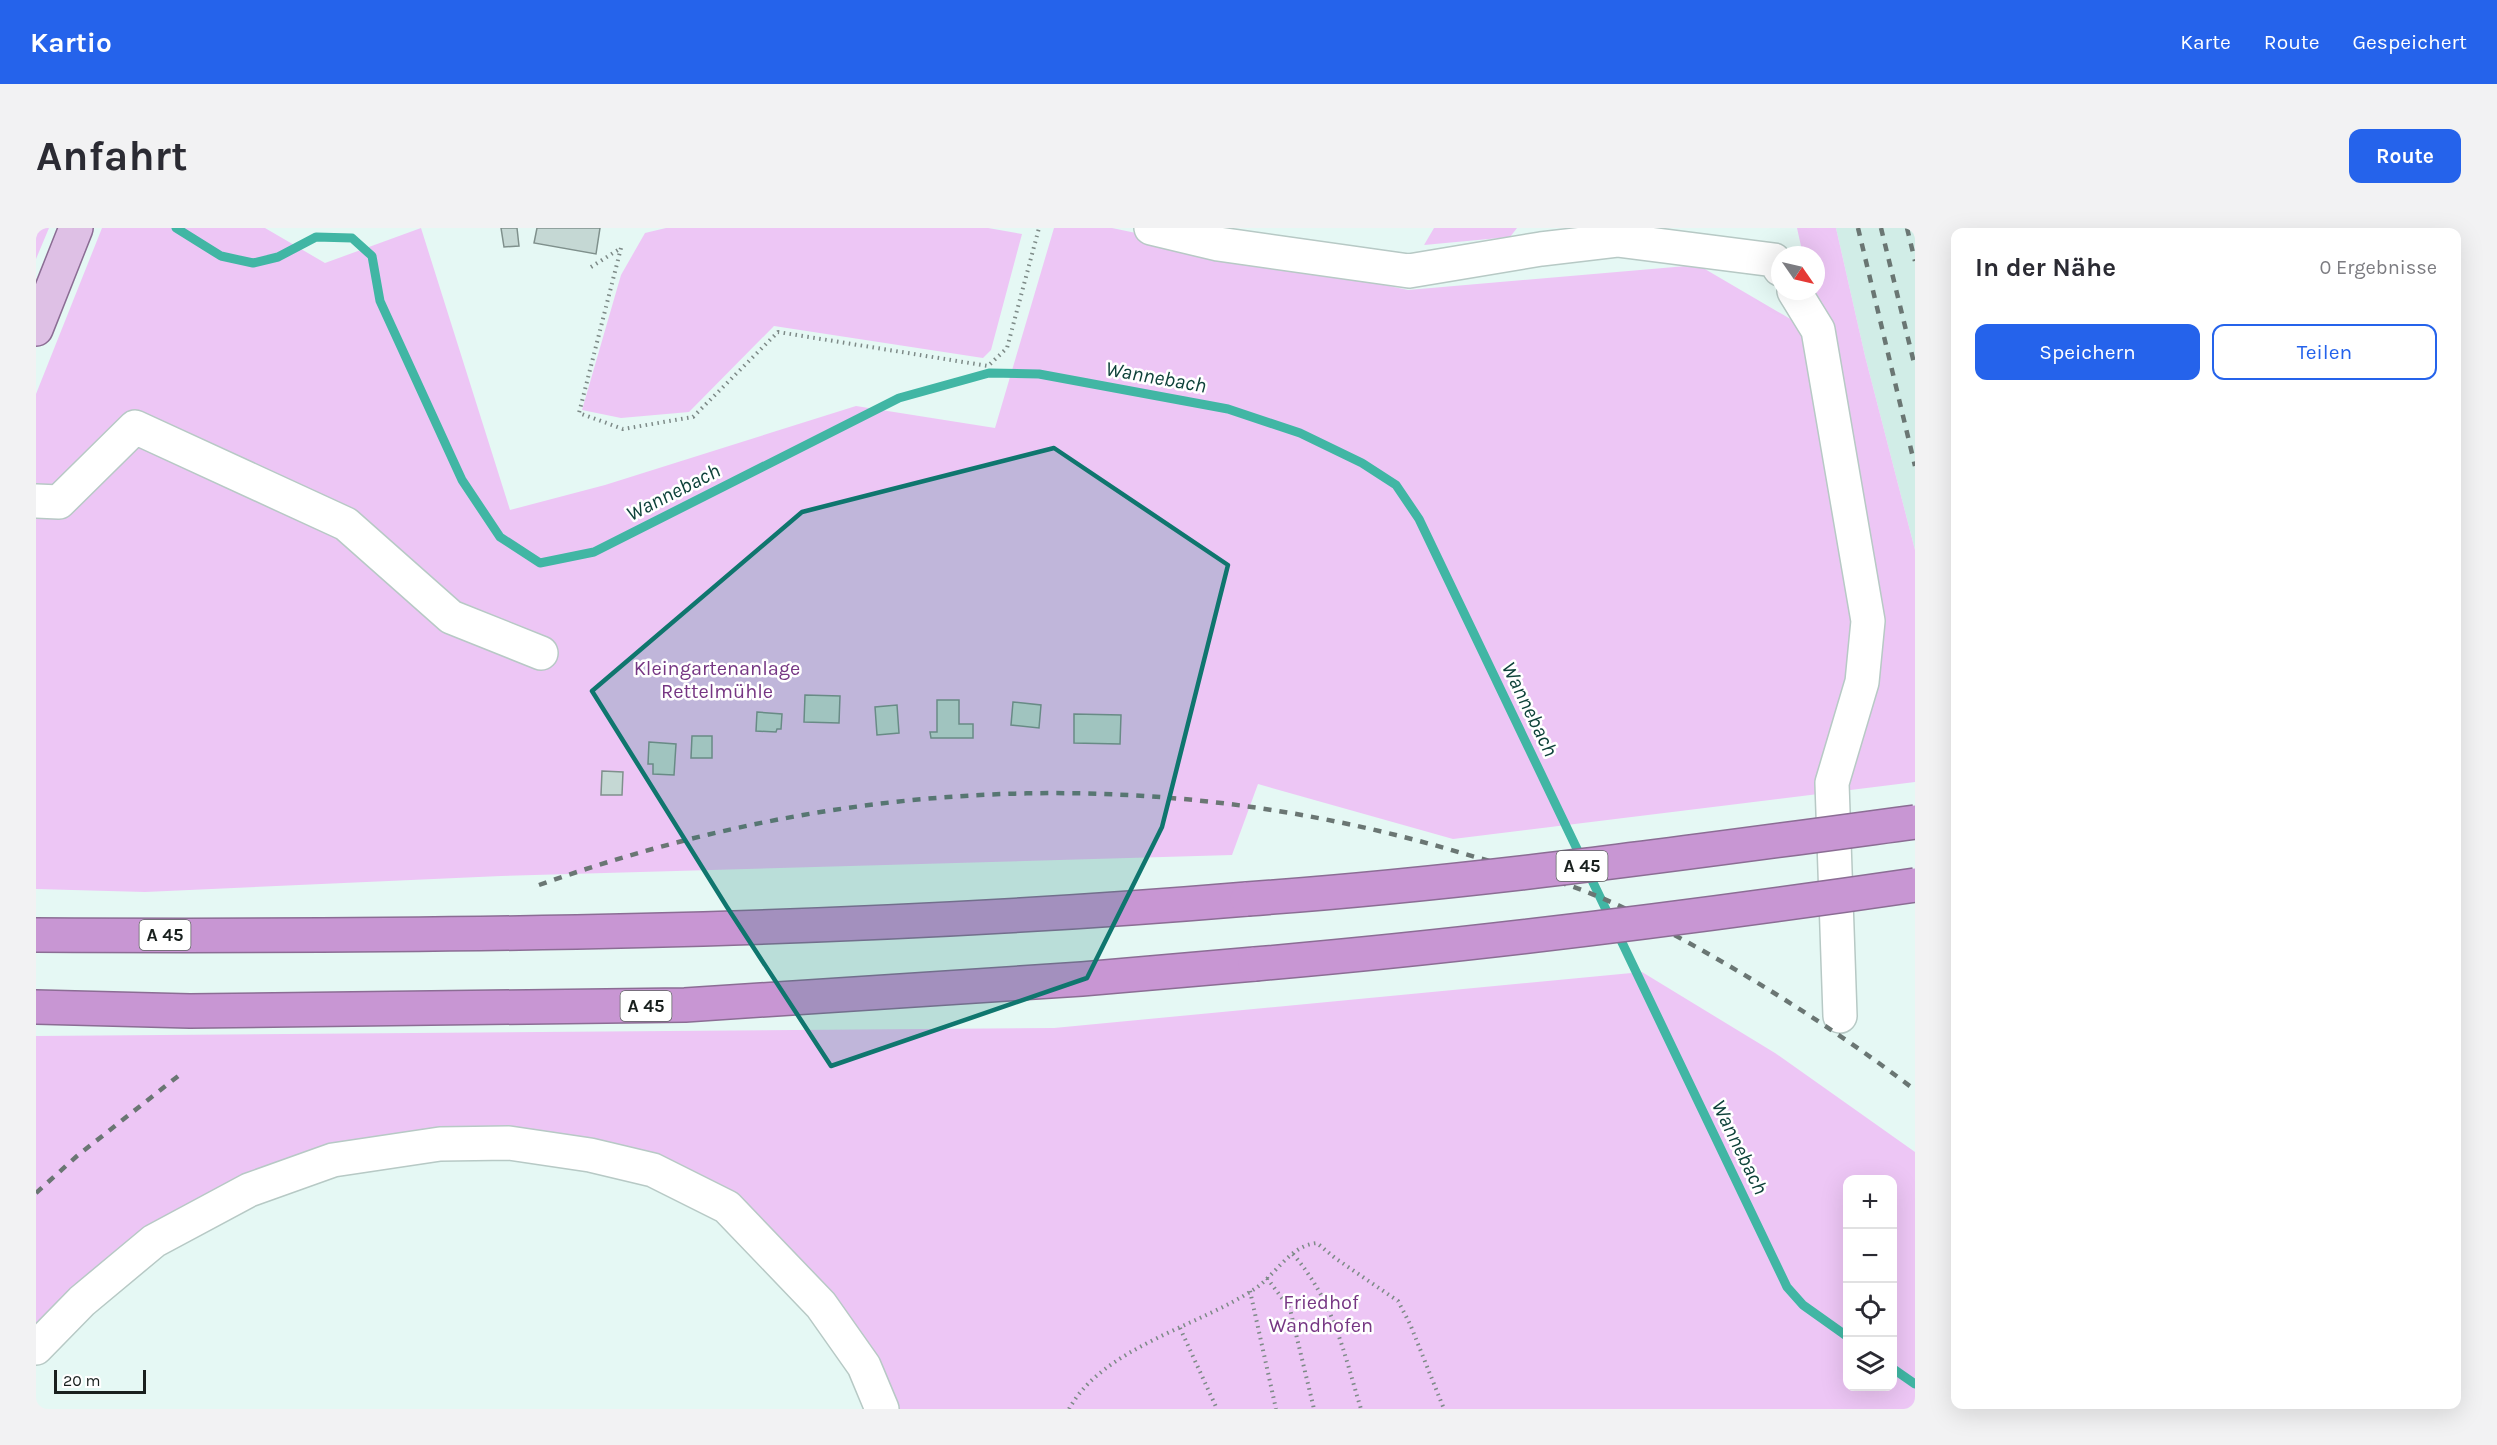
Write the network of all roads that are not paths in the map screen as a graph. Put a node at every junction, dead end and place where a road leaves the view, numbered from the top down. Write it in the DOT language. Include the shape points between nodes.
graph roads {
  1 [pos="76,228"];
  2 [pos="1151,228"];
  3 [pos="1771,260"];
  4 [pos="1800,300"];
  5 [pos="36,329"];
  6 [pos="36,501"];
  7 [pos="541,653"];
  8 [pos="1915,822"];
  9 [pos="1915,885"];
  10 [pos="36,934"];
  11 [pos="36,1007"];
  12 [pos="1840,1016"];
  13 [pos="36,1348"];
  14 [pos="882,1409"];
  1 -- 5 [label="main road"];
  2 -- 3 [label="street" via="1218,244 1409,271 1617,240"];
  4 -- 12 [label="street" via="1818,330 1868,621 1862,682 1832,783"];
  6 -- 7 [label="street" via="59,502 135,427 346,524 451,617"];
  8 -- 10 [label="highway, A 45, bridge" via="1620,862 1340,892 1107,910 716,930 293,936"];
  9 -- 11 [label="highway, A 45, bridge" via="1762,908 1392,952 1082,979 686,1005 190,1011"];
  13 -- 14 [label="street" via="82,1301 154,1241 249,1190 333,1160 440,1144 509,1143 590,1155 653,1170 727,1207 821,1305 864,1366"];
}
